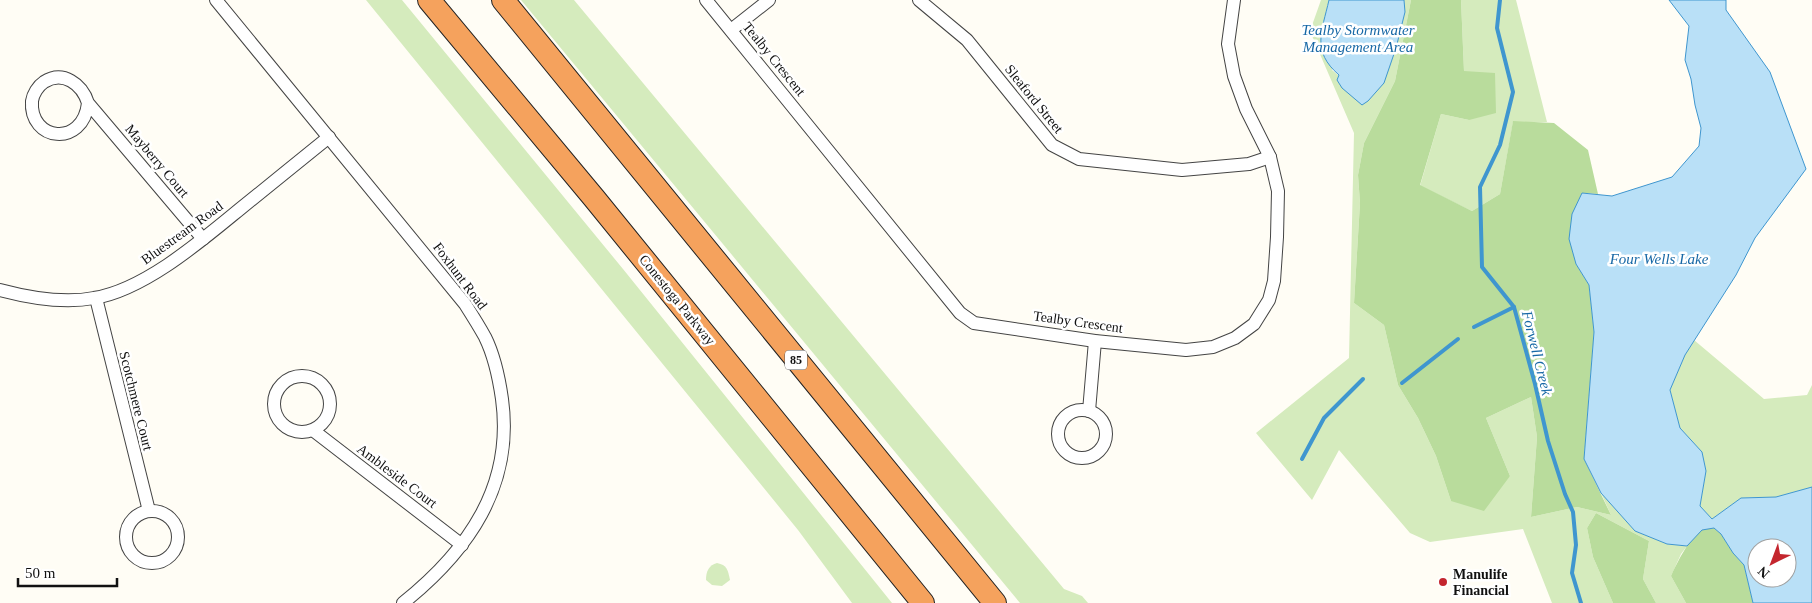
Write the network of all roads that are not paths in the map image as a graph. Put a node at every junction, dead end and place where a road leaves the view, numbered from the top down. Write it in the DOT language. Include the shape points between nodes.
graph roads {
  1 [pos="216,0"];
  2 [pos="429,0"];
  3 [pos="503,0"];
  4 [pos="706,0"];
  5 [pos="768,0"];
  6 [pos="919,0"];
  7 [pos="1234,0"];
  8 [pos="732,30"];
  9 [pos="88,103"];
  10 [pos="329,137"];
  11 [pos="1270,156"];
  12 [pos="203,239"];
  13 [pos="0,290"];
  14 [pos="96,298"];
  15 [pos="1095,341"];
  16 [pos="1089,411"];
  17 [pos="314,431"];
  18 [pos="149,510"];
  19 [pos="462,545"];
  20 [pos="922,602"];
  21 [pos="403,603"];
  22 [pos="995,603"];
  1 -- 10 [label="street, Foxhunt Road"];
  2 -- 20 [label="highway, Conestoga Parkway"];
  3 -- 22 [label="highway, 85"];
  4 -- 8 [label="street, Tealby Crescent"];
  5 -- 8 [label="street"];
  6 -- 11 [label="street, Sleaford Street" via="967,40 1052,145 1079,159 1182,170 1248,164"];
  7 -- 11 [label="street, Tealby Crescent" via="1228,44 1234,76 1246,109"];
  8 -- 15 [label="street, Tealby Crescent" via="960,312 974,323"];
  9 -- 9 [label="street, Mayberry Court" via="74,82 53,78 37,89 32,109 34,118 44,130 62,134 75,130 82,123"];
  9 -- 12 [label="street, Mayberry Court"];
  10 -- 12 [label="street, Bluestream Road"];
  10 -- 19 [label="street, Foxhunt Road" via="465,304 486,338 497,371 504,414 499,471 479,521"];
  11 -- 15 [label="street, Tealby Crescent" via="1278,191 1274,281 1269,300 1254,324 1235,338 1213,347 1186,350"];
  12 -- 14 [label="street, Bluestream Road" via="140,281"];
  13 -- 14 [label="street, Bluestream Road" via="70,301"];
  14 -- 18 [label="street, Scotchmere Court"];
  15 -- 16 [label="street"];
  17 -- 17 [label="street" via="326,421 331,406 330,396 316,379 306,376 291,378 279,388 275,397 277,417 294,432"];
  17 -- 19 [label="street, Ambleside Court"];
  18 -- 18 [label="street" via="133,519 126,538 138,559 155,563 172,554 179,535 173,520 166,514"];
  19 -- 21 [label="street, Foxhunt Road" via="428,583"];
}
